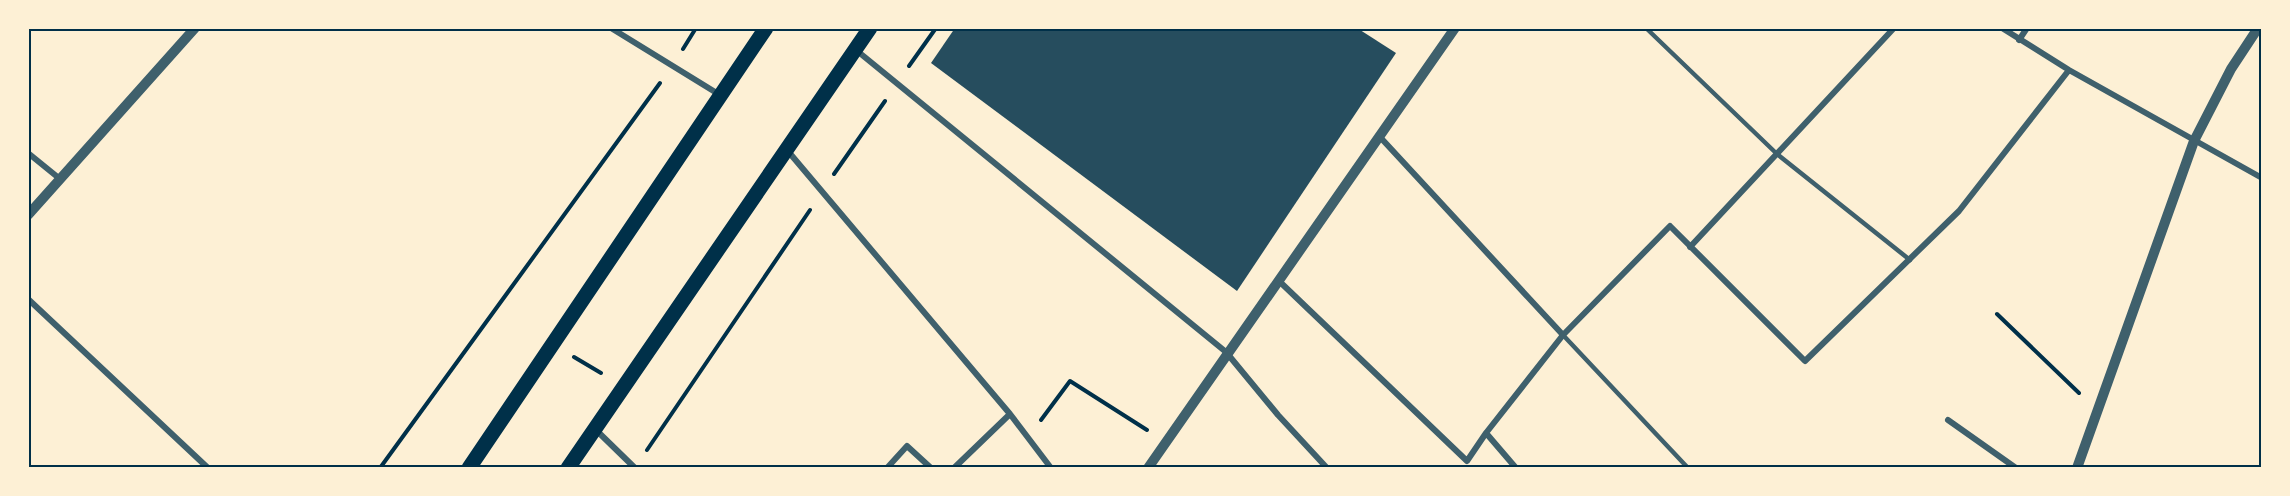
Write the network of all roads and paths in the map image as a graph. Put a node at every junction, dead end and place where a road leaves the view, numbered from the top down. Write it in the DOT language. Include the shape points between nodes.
graph roads {
  1 [pos="195,28"];
  2 [pos="611,28"];
  3 [pos="696,28"];
  4 [pos="766,28"];
  5 [pos="870,28"];
  6 [pos="936,28"];
  7 [pos="1455,28"];
  8 [pos="1646,28"];
  9 [pos="1893,28"];
  10 [pos="2002,28"];
  11 [pos="2027,28"];
  12 [pos="2258,28"];
  13 [pos="2019,39"];
  14 [pos="856,49"];
  15 [pos="672,66"];
  16 [pos="2069,70"];
  17 [pos="897,83"];
  18 [pos="720,95"];
  19 [pos="1380,137"];
  20 [pos="2194,141"];
  21 [pos="787,150"];
  22 [pos="28,153"];
  23 [pos="1777,154"];
  24 [pos="2262,178"];
  25 [pos="60,179"];
  26 [pos="823,192"];
  27 [pos="28,215"];
  28 [pos="1690,247"];
  29 [pos="1910,260"];
  30 [pos="1279,281"];
  31 [pos="28,299"];
  32 [pos="1997,315"];
  33 [pos="1563,335"];
  34 [pos="552,344"];
  35 [pos="1226,352"];
  36 [pos="624,387"];
  37 [pos="2098,411"];
  38 [pos="1010,414"];
  39 [pos="1948,420"];
  40 [pos="595,428"];
  41 [pos="1486,433"];
  42 [pos="1028,438"];
  43 [pos="1165,441"];
  44 [pos="1467,461"];
  45 [pos="635,467"];
  46 [pos="208,468"];
  47 [pos="380,468"];
  48 [pos="469,468"];
  49 [pos="568,468"];
  50 [pos="887,468"];
  51 [pos="931,468"];
  52 [pos="954,468"];
  53 [pos="1051,468"];
  54 [pos="1148,468"];
  55 [pos="1327,468"];
  56 [pos="1462,468"];
  57 [pos="1516,468"];
  58 [pos="1688,468"];
  59 [pos="2016,468"];
  60 [pos="2077,468"];
  1 -- 25 [label="street"];
  2 -- 15 [label="street"];
  3 -- 15 [label="path"];
  4 -- 18 [label="main road"];
  5 -- 14 [label="main road"];
  6 -- 17 [label="path"];
  7 -- 19 [label="street"];
  8 -- 23 [label="lane"];
  9 -- 23 [label="street"];
  10 -- 13 [label="street"];
  11 -- 13 [label="street"];
  12 -- 20 [label="street" via="2231,69"];
  13 -- 16 [label="street"];
  14 -- 17 [label="street"];
  14 -- 21 [label="main road"];
  15 -- 18 [label="street"];
  15 -- 47 [label="path"];
  16 -- 20 [label="street"];
  16 -- 29 [label="street" via="1959,211"];
  17 -- 26 [label="path"];
  17 -- 35 [label="street"];
  18 -- 34 [label="main road"];
  19 -- 30 [label="street"];
  19 -- 33 [label="street"];
  20 -- 24 [label="street"];
  20 -- 37 [label="street"];
  21 -- 26 [label="street"];
  21 -- 36 [label="main road"];
  22 -- 25 [label="street"];
  23 -- 28 [label="street"];
  23 -- 29 [label="lane"];
  25 -- 27 [label="street"];
  26 -- 38 [label="street"];
  26 -- 45 [label="path"];
  28 -- 29 [label="street" via="1805,361"];
  28 -- 33 [label="street" via="1670,226"];
  30 -- 35 [label="street"];
  30 -- 44 [label="street"];
  31 -- 46 [label="street"];
  32 -- 37 [label="path"];
  33 -- 41 [label="street"];
  33 -- 58 [label="lane"];
  34 -- 36 [label="path"];
  34 -- 48 [label="main road"];
  35 -- 43 [label="street"];
  35 -- 55 [label="street"];
  36 -- 40 [label="main road"];
  37 -- 60 [label="street"];
  38 -- 42 [label="street"];
  38 -- 52 [label="street"];
  39 -- 59 [label="street"];
  40 -- 45 [label="street"];
  40 -- 49 [label="main road"];
  41 -- 44 [label="street"];
  41 -- 57 [label="street"];
  42 -- 43 [label="path" via="1070,381"];
  42 -- 53 [label="street"];
  43 -- 54 [label="street"];
  44 -- 56 [label="street"];
  50 -- 51 [label="street" via="907,446"];
}
